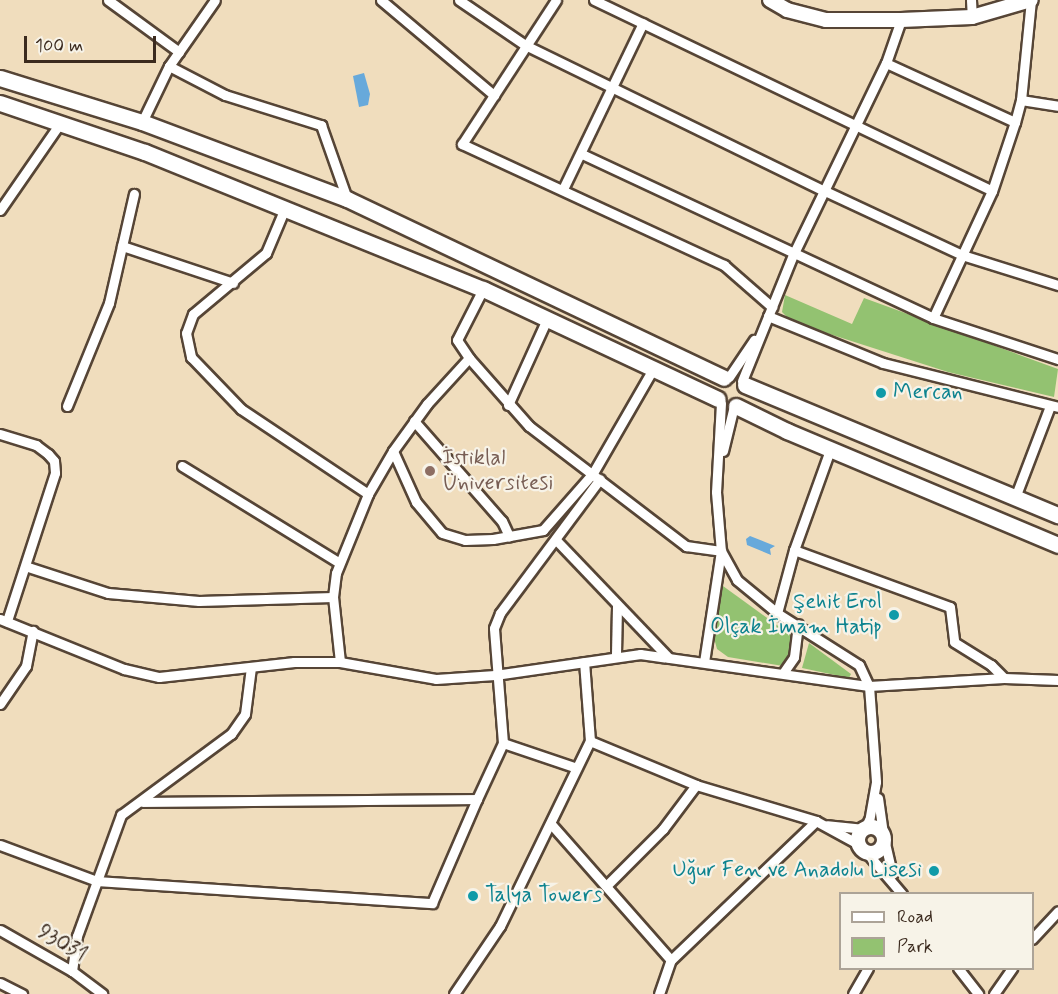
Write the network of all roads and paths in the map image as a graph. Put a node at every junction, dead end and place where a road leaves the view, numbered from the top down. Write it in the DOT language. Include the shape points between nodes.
graph roads {
  1 [pos="108,0"];
  2 [pos="214,0"];
  3 [pos="381,0"];
  4 [pos="459,0"];
  5 [pos="556,0"];
  6 [pos="594,0"];
  7 [pos="770,0"];
  8 [pos="971,0"];
  9 [pos="1031,0"];
  10 [pos="788,5"];
  11 [pos="972,17"];
  12 [pos="901,21"];
  13 [pos="643,23"];
  14 [pos="525,45"];
  15 [pos="179,52"];
  16 [pos="886,63"];
  17 [pos="169,66"];
  18 [pos="0,78"];
  19 [pos="615,88"];
  20 [pos="494,96"];
  21 [pos="1022,100"];
  22 [pos="0,103"];
  23 [pos="1058,106"];
  24 [pos="61,122"];
  25 [pos="142,122"];
  26 [pos="1015,122"];
  27 [pos="856,126"];
  28 [pos="582,154"];
  29 [pos="563,189"];
  30 [pos="825,191"];
  31 [pos="992,191"];
  32 [pos="134,194"];
  33 [pos="347,199"];
  34 [pos="285,208"];
  35 [pos="0,210"];
  36 [pos="123,246"];
  37 [pos="793,255"];
  38 [pos="962,255"];
  39 [pos="233,283"];
  40 [pos="1058,285"];
  41 [pos="483,289"];
  42 [pos="770,311"];
  43 [pos="933,318"];
  44 [pos="547,319"];
  45 [pos="764,326"];
  46 [pos="468,358"];
  47 [pos="1058,359"];
  48 [pos="653,369"];
  49 [pos="735,380"];
  50 [pos="727,403"];
  51 [pos="508,405"];
  52 [pos="67,406"];
  53 [pos="1054,406"];
  54 [pos="414,421"];
  55 [pos="0,434"];
  56 [pos="830,450"];
  57 [pos="393,451"];
  58 [pos="182,466"];
  59 [pos="596,476"];
  60 [pos="368,494"];
  61 [pos="1016,495"];
  62 [pos="1058,515"];
  63 [pos="509,536"];
  64 [pos="557,541"];
  65 [pos="1058,545"];
  66 [pos="794,550"];
  67 [pos="721,551"];
  68 [pos="338,562"];
  69 [pos="28,567"];
  70 [pos="333,597"];
  71 [pos="617,604"];
  72 [pos="777,613"];
  73 [pos="4,620"];
  74 [pos="798,624"];
  75 [pos="33,631"];
  76 [pos="616,654"];
  77 [pos="668,657"];
  78 [pos="340,662"];
  79 [pos="584,662"];
  80 [pos="705,662"];
  81 [pos="251,667"];
  82 [pos="783,673"];
  83 [pos="495,675"];
  84 [pos="1004,678"];
  85 [pos="1058,680"];
  86 [pos="869,686"];
  87 [pos="0,704"];
  88 [pos="590,741"];
  89 [pos="503,743"];
  90 [pos="574,767"];
  91 [pos="876,782"];
  92 [pos="696,785"];
  93 [pos="477,799"];
  94 [pos="143,802"];
  95 [pos="816,821"];
  96 [pos="551,824"];
  97 [pos="827,825"];
  98 [pos="864,829"];
  99 [pos="884,838"];
  100 [pos="0,845"];
  101 [pos="863,849"];
  102 [pos="97,881"];
  103 [pos="895,882"];
  104 [pos="608,884"];
  105 [pos="901,892"];
  106 [pos="1058,911"];
  107 [pos="0,930"];
  108 [pos="1034,937"];
  109 [pos="671,960"];
  110 [pos="867,970"];
  111 [pos="959,970"];
  112 [pos="1011,970"];
  113 [pos="72,971"];
  114 [pos="0,983"];
  115 [pos="22,994"];
  116 [pos="102,994"];
  117 [pos="454,994"];
  118 [pos="659,994"];
  119 [pos="853,994"];
  120 [pos="978,994"];
  121 [pos="994,994"];
  1 -- 15 [label="street"];
  2 -- 15 [label="street"];
  3 -- 20 [label="street"];
  4 -- 14 [label="street"];
  5 -- 14 [label="street"];
  6 -- 13 [label="street"];
  7 -- 10 [label="street"];
  8 -- 11 [label="street"];
  9 -- 11 [label="street"];
  9 -- 21 [label="street"];
  10 -- 12 [label="street" via="826,20"];
  11 -- 12 [label="street"];
  12 -- 16 [label="street"];
  13 -- 19 [label="street"];
  13 -- 27 [label="street"];
  14 -- 19 [label="street"];
  14 -- 20 [label="street"];
  15 -- 17 [label="street"];
  16 -- 26 [label="street"];
  16 -- 27 [label="street"];
  17 -- 25 [label="street"];
  17 -- 33 [label="street" via="225,95 321,125"];
  18 -- 25 [label="main road"];
  19 -- 28 [label="street"];
  19 -- 30 [label="street"];
  20 -- 29 [label="street" via="462,144"];
  21 -- 23 [label="street"];
  21 -- 26 [label="street"];
  22 -- 24 [label="main road"];
  24 -- 34 [label="main road"];
  24 -- 35 [label="street"];
  25 -- 33 [label="main road"];
  26 -- 31 [label="street"];
  27 -- 30 [label="street"];
  27 -- 31 [label="street"];
  28 -- 29 [label="street"];
  28 -- 37 [label="street"];
  29 -- 42 [label="street" via="724,265"];
  30 -- 37 [label="street"];
  30 -- 38 [label="street"];
  31 -- 38 [label="street"];
  32 -- 36 [label="street"];
  33 -- 49 [label="main road"];
  34 -- 39 [label="street" via="266,253"];
  34 -- 41 [label="main road"];
  36 -- 39 [label="street"];
  36 -- 52 [label="street" via="109,303"];
  37 -- 42 [label="street"];
  37 -- 43 [label="street"];
  38 -- 40 [label="street"];
  38 -- 43 [label="street"];
  39 -- 60 [label="street" via="193,314 186,333 191,357 241,409"];
  41 -- 44 [label="main road"];
  41 -- 46 [label="street" via="457,340"];
  42 -- 45 [label="street"];
  42 -- 53 [label="street" via="884,363"];
  43 -- 47 [label="street"];
  44 -- 48 [label="main road"];
  44 -- 51 [label="street"];
  45 -- 49 [label="street"];
  45 -- 49 [label="street"];
  46 -- 51 [label="street" via="489,376"];
  46 -- 54 [label="street"];
  48 -- 50 [label="main road"];
  48 -- 59 [label="street"];
  49 -- 50 [label="main road" via="716,389"];
  49 -- 50 [label="main road" via="744,400"];
  49 -- 61 [label="main road"];
  50 -- 56 [label="main road"];
  50 -- 67 [label="street" via="717,474"];
  51 -- 59 [label="street"];
  53 -- 61 [label="street"];
  54 -- 57 [label="street"];
  54 -- 63 [label="street" via="502,521"];
  55 -- 69 [label="street" via="36,445 54,461 55,473"];
  56 -- 65 [label="main road"];
  56 -- 66 [label="street"];
  57 -- 60 [label="street"];
  57 -- 63 [label="street" via="416,502 442,533 465,540"];
  58 -- 68 [label="street"];
  59 -- 63 [label="street" via="543,530"];
  59 -- 64 [label="street"];
  59 -- 67 [label="street" via="686,546"];
  60 -- 68 [label="street"];
  61 -- 62 [label="main road"];
  64 -- 71 [label="street"];
  64 -- 83 [label="street" via="500,613 494,628"];
  66 -- 72 [label="street"];
  66 -- 84 [label="street" via="950,607 954,642"];
  67 -- 72 [label="street" via="737,580"];
  67 -- 80 [label="street"];
  68 -- 70 [label="street"];
  69 -- 70 [label="street" via="108,593 199,601"];
  69 -- 73 [label="street"];
  70 -- 78 [label="street"];
  71 -- 76 [label="street"];
  71 -- 77 [label="street"];
  72 -- 74 [label="street"];
  73 -- 75 [label="street"];
  74 -- 82 [label="street" via="794,657"];
  74 -- 86 [label="street" via="859,665"];
  75 -- 81 [label="street" via="124,669 159,678"];
  75 -- 87 [label="street" via="26,666"];
  76 -- 77 [label="street"];
  76 -- 79 [label="street"];
  77 -- 80 [label="street"];
  78 -- 81 [label="street"];
  78 -- 83 [label="street" via="436,678"];
  79 -- 83 [label="street"];
  79 -- 88 [label="street"];
  80 -- 82 [label="street"];
  81 -- 94 [label="street" via="245,714 231,734"];
  82 -- 86 [label="street"];
  83 -- 89 [label="street"];
  84 -- 85 [label="street"];
  84 -- 86 [label="street"];
  86 -- 91 [label="street"];
  88 -- 90 [label="street"];
  88 -- 92 [label="street"];
  89 -- 90 [label="street"];
  89 -- 93 [label="street"];
  90 -- 96 [label="street"];
  91 -- 98 [label="street" via="873,806"];
  91 -- 99 [label="street"];
  92 -- 95 [label="street"];
  92 -- 104 [label="street" via="663,829"];
  93 -- 94 [label="street"];
  93 -- 102 [label="street" via="432,903"];
  94 -- 102 [label="street" via="121,815"];
  95 -- 97 [label="street"];
  95 -- 109 [label="street"];
  96 -- 104 [label="street"];
  96 -- 117 [label="street" via="500,926"];
  97 -- 98 [label="street"];
  97 -- 101 [label="street"];
  98 -- 99 [label="street" via="873,827"];
  98 -- 101 [label="street"];
  99 -- 101 [label="street" via="880,850"];
  99 -- 103 [label="street"];
  100 -- 102 [label="street"];
  101 -- 103 [label="street"];
  102 -- 113 [label="street" via="77,936"];
  103 -- 105 [label="street"];
  104 -- 109 [label="street"];
  106 -- 108 [label="street"];
  107 -- 113 [label="street, 93031"];
  109 -- 118 [label="street"];
  110 -- 119 [label="street"];
  111 -- 120 [label="street"];
  112 -- 121 [label="street"];
  113 -- 116 [label="street, 93031"];
  114 -- 115 [label="street"];
}
